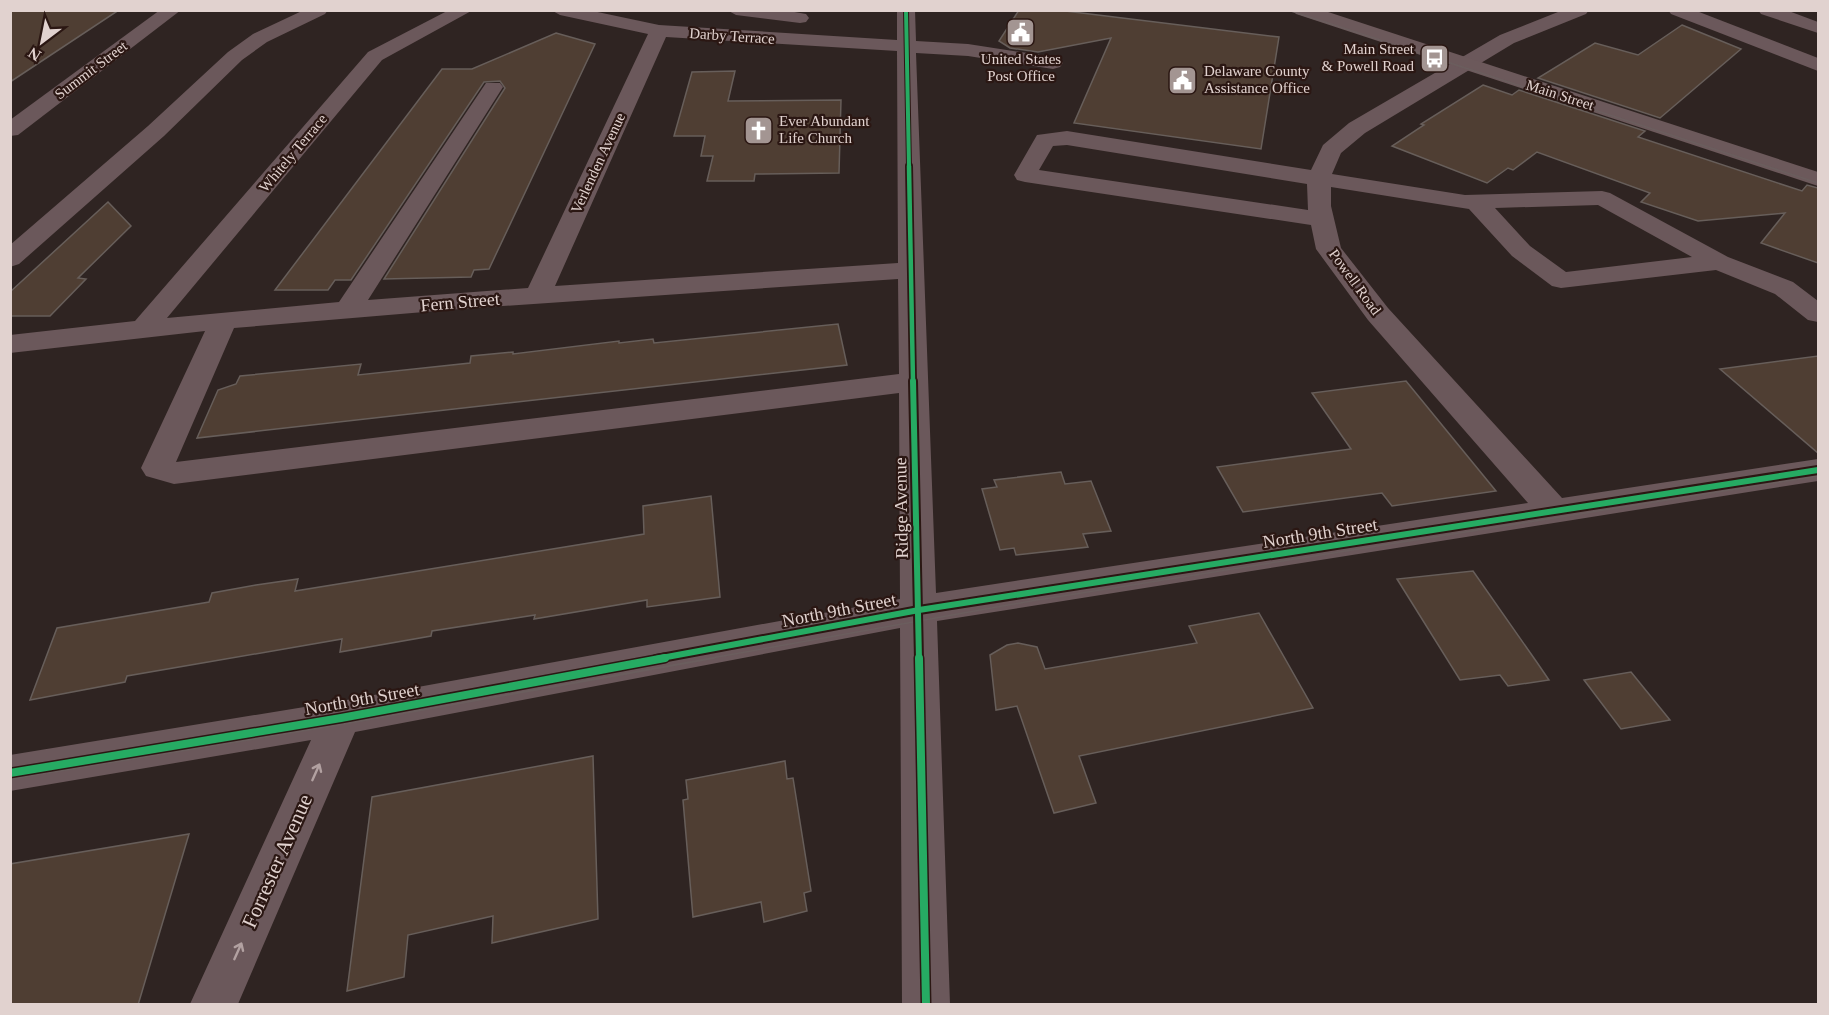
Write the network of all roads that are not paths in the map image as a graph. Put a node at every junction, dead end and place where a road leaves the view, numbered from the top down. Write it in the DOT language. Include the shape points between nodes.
graph roads {
  1 [pos="319,10"];
  2 [pos="464,10"];
  3 [pos="560,10"];
  4 [pos="736,10"];
  5 [pos="1302,10"];
  6 [pos="1580,10"];
  7 [pos="1677,10"];
  8 [pos="1767,10"];
  9 [pos="171,11"];
  10 [pos="816,19"];
  11 [pos="901,26"];
  12 [pos="1818,28"];
  13 [pos="659,31"];
  14 [pos="1053,63"];
  15 [pos="1465,64"];
  16 [pos="1818,65"];
  17 [pos="493,87"];
  18 [pos="10,130"];
  19 [pos="1319,177"];
  20 [pos="1818,179"];
  21 [pos="1476,202"];
  22 [pos="1322,219"];
  23 [pos="10,259"];
  24 [pos="1719,262"];
  25 [pos="910,270"];
  26 [pos="537,296"];
  27 [pos="347,311"];
  28 [pos="1818,314"];
  29 [pos="223,321"];
  30 [pos="145,327"];
  31 [pos="10,344"];
  32 [pos="913,382"];
  33 [pos="1818,470"];
  34 [pos="1554,511"];
  35 [pos="919,610"];
  36 [pos="341,718"];
  37 [pos="10,773"];
  38 [pos="214,1005"];
  39 [pos="926,1005"];
  1 -- 23 [label="street" via="260,38 235,56"];
  2 -- 30 [label="street, Whitely Terrace" via="375,56"];
  3 -- 13 [label="street, Darby Terrace"];
  4 -- 10 [label="street"];
  5 -- 15 [label="main road, Main Street"];
  6 -- 15 [label="street, Powell Road" via="1507,39"];
  7 -- 16 [label="street"];
  8 -- 12 [label="street"];
  9 -- 18 [label="street, Summit Street"];
  11 -- 13 [label="street, Darby Terrace"];
  11 -- 14 [label="street, Darby Terrace" via="968,50"];
  11 -- 25 [label="street, Ridge Avenue"];
  13 -- 26 [label="street, Verlenden Avenue"];
  15 -- 19 [label="street, Powell Road" via="1357,128 1331,150"];
  15 -- 20 [label="main road, Main Street"];
  17 -- 27 [label="street"];
  19 -- 21 [label="street"];
  19 -- 22 [label="street, Powell Road"];
  19 -- 22 [label="street" via="1067,138 1046,140 1025,175"];
  21 -- 24 [label="street" via="1602,198"];
  21 -- 24 [label="street" via="1521,251 1561,280"];
  22 -- 34 [label="street, Powell Road" via="1329,249 1378,314"];
  24 -- 28 [label="street" via="1784,288"];
  25 -- 26 [label="street, Fern Street"];
  25 -- 32 [label="street, Ridge Avenue"];
  26 -- 27 [label="street, Fern Street"];
  27 -- 29 [label="street, Fern Street"];
  29 -- 30 [label="street, Fern Street"];
  29 -- 32 [label="street" via="157,468 174,473"];
  30 -- 31 [label="street, Fern Street"];
  32 -- 35 [label="street, Ridge Avenue"];
  33 -- 34 [label="street, North 9th Street"];
  34 -- 35 [label="street, North 9th Street"];
  35 -- 36 [label="street, North 9th Street"];
  35 -- 39 [label="street, Ridge Avenue"];
  36 -- 37 [label="street, North 9th Street"];
  38 -- 36 [label="street, Forrester Avenue, one-way"];
}
